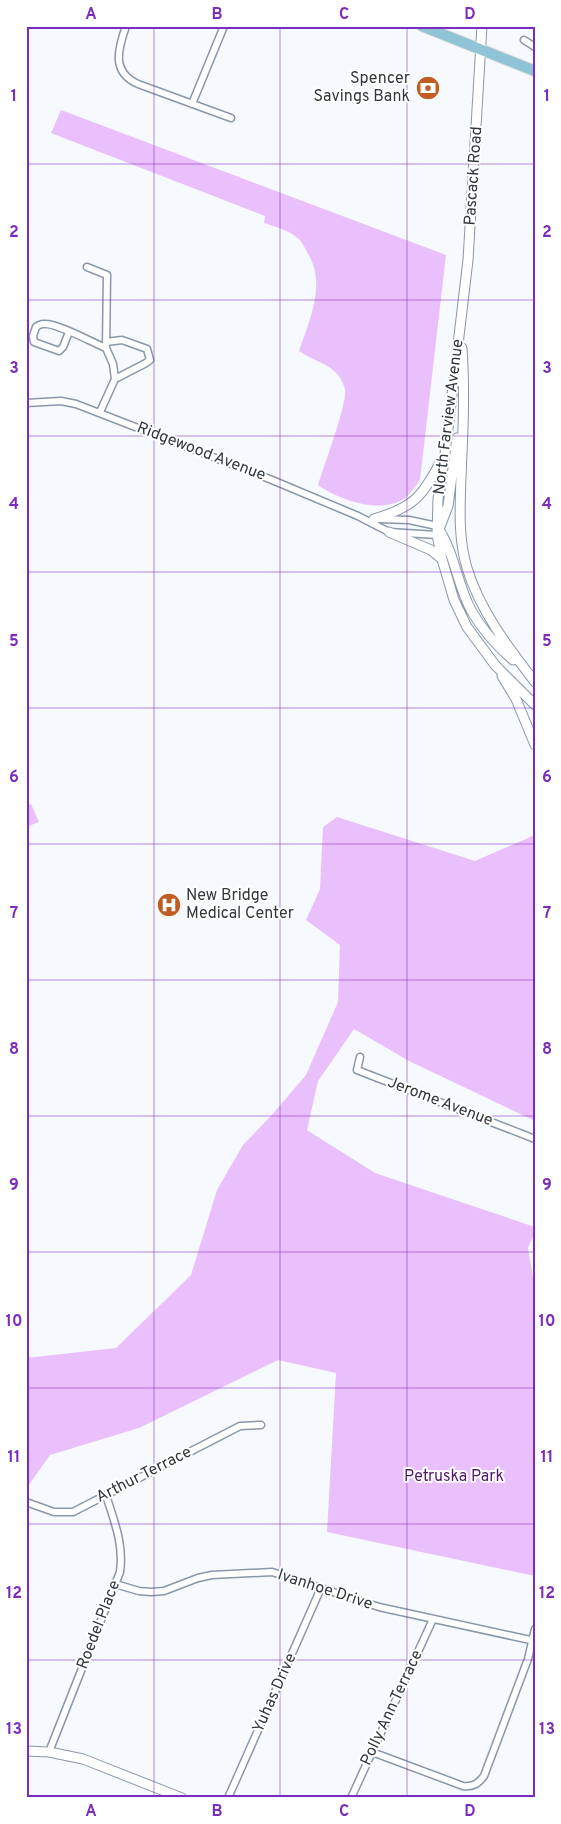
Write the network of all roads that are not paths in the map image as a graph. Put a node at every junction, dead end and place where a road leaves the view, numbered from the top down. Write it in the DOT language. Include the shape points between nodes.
graph roads {
  1 [pos="126,26"];
  2 [pos="224,26"];
  3 [pos="422,26"];
  4 [pos="482,26"];
  5 [pos="524,40"];
  6 [pos="535,47"];
  7 [pos="482,51"];
  8 [pos="535,71"];
  9 [pos="192,104"];
  10 [pos="231,118"];
  11 [pos="87,267"];
  12 [pos="461,325"];
  13 [pos="69,332"];
  14 [pos="106,345"];
  15 [pos="464,372"];
  16 [pos="115,379"];
  17 [pos="26,403"];
  18 [pos="100,412"];
  19 [pos="445,454"];
  20 [pos="358,516"];
  21 [pos="374,519"];
  22 [pos="438,530"];
  23 [pos="389,532"];
  24 [pos="442,559"];
  25 [pos="496,665"];
  26 [pos="525,670"];
  27 [pos="535,682"];
  28 [pos="535,705"];
  29 [pos="535,745"];
  30 [pos="360,1057"];
  31 [pos="535,1140"];
  32 [pos="261,1426"];
  33 [pos="106,1494"];
  34 [pos="26,1502"];
  35 [pos="115,1584"];
  36 [pos="321,1588"];
  37 [pos="433,1619"];
  38 [pos="535,1629"];
  39 [pos="534,1641"];
  40 [pos="26,1752"];
  41 [pos="49,1752"];
  42 [pos="372,1752"];
  43 [pos="182,1798"];
  44 [pos="228,1798"];
  45 [pos="351,1798"];
  1 -- 9 [label="street" via="118,54 126,76 138,84"];
  2 -- 9 [label="street"];
  3 -- 7 [label="main road"];
  4 -- 7 [label="street, Pascack Road"];
  5 -- 6 [label="street"];
  7 -- 8 [label="main road"];
  7 -- 12 [label="street, Pascack Road"];
  9 -- 10 [label="street"];
  11 -- 14 [label="street" via="107,274"];
  12 -- 15 [label="street, North Farview Avenue"];
  12 -- 19 [label="street, North Farview Avenue"];
  13 -- 13 [label="street" via="42,323 36,327 34,342 59,351"];
  13 -- 14 [label="street"];
  14 -- 16 [label="street"];
  14 -- 16 [label="street" via="122,340 147,349 150,355 146,364"];
  15 -- 22 [label="street" via="448,506"];
  15 -- 26 [label="street, North Farview Avenue" via="459,512 467,568 497,632"];
  16 -- 18 [label="street"];
  17 -- 18 [label="street, Ridgewood Avenue" via="61,401"];
  18 -- 20 [label="street, Ridgewood Avenue"];
  19 -- 21 [label="street" via="428,486 416,500 396,512"];
  19 -- 22 [label="street, North Farview Avenue" via="438,499"];
  20 -- 21 [label="street, Ridgewood Avenue"];
  20 -- 23 [label="street, Ridgewood Avenue"];
  21 -- 22 [label="street, Ridgewood Avenue" via="409,520"];
  22 -- 23 [label="street, Ridgewood Avenue"];
  22 -- 24 [label="street, North Farview Avenue"];
  22 -- 26 [label="street" via="454,560 471,610 486,633"];
  23 -- 24 [label="street" via="431,550"];
  24 -- 25 [label="street, North Farview Avenue" via="454,600 467,626"];
  25 -- 28 [label="street, North Farview Avenue"];
  25 -- 29 [label="street" via="516,699"];
  26 -- 27 [label="street, North Farview Avenue"];
  30 -- 31 [label="street, Jerome Avenue" via="357,1070"];
  32 -- 33 [label="street, Arthur Terrace" via="240,1426"];
  33 -- 34 [label="street, Arthur Terrace" via="71,1513 54,1512"];
  33 -- 35 [label="street, Roedel Place" via="121,1548 120,1572"];
  35 -- 36 [label="street, Ivanhoe Drive" via="140,1591 164,1591 212,1574 262,1572 282,1574"];
  35 -- 41 [label="street, Roedel Place"];
  36 -- 37 [label="street, Ivanhoe Drive" via="379,1607"];
  36 -- 44 [label="street, Yuhas Drive"];
  37 -- 39 [label="street, Ivanhoe Drive"];
  37 -- 42 [label="street, Polly Ann Terrace"];
  38 -- 39 [label="street"];
  39 -- 42 [label="street" via="480,1782 463,1786"];
  40 -- 41 [label="street"];
  41 -- 43 [label="street" via="91,1761"];
  42 -- 45 [label="street, Polly Ann Terrace"];
}
